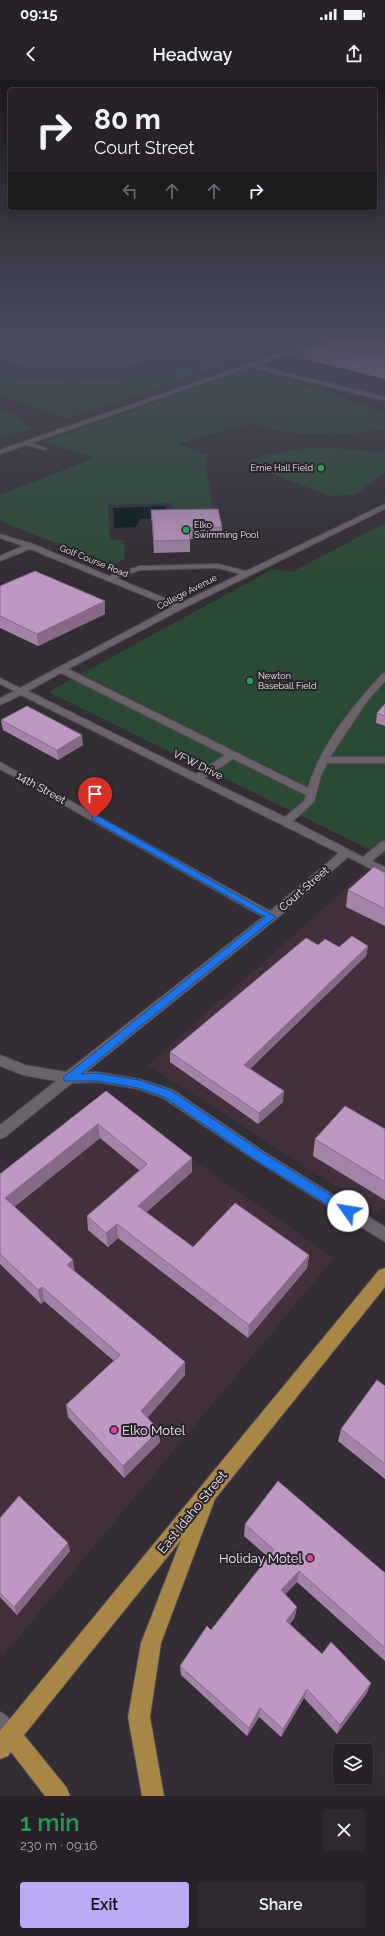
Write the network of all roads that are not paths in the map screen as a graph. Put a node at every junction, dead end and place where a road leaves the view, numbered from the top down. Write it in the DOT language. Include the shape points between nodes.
graph roads {
  1 [pos="103,416"];
  2 [pos="25,443"];
  3 [pos="44,449"];
  4 [pos="0,452"];
  5 [pos="385,506"];
  6 [pos="0,536"];
  7 [pos="30,546"];
  8 [pos="0,559"];
  9 [pos="246,574"];
  10 [pos="109,578"];
  11 [pos="179,607"];
  12 [pos="62,670"];
  13 [pos="385,676"];
  14 [pos="0,681"];
  15 [pos="20,692"];
  16 [pos="0,702"];
  17 [pos="233,754"];
  18 [pos="323,760"];
  19 [pos="385,760"];
  20 [pos="0,765"];
  21 [pos="197,778"];
  22 [pos="312,794"];
  23 [pos="286,822"];
  24 [pos="385,844"];
  25 [pos="346,853"];
  26 [pos="364,862"];
  27 [pos="385,872"];
  28 [pos="271,917"];
  29 [pos="0,1060"];
  30 [pos="68,1078"];
  31 [pos="0,1134"];
  32 [pos="385,1235"];
  33 [pos="385,1275"];
  34 [pos="210,1490"];
  35 [pos="4,1735"];
  36 [pos="59,1796"];
  37 [pos="153,1796"];
  1 -- 2 [label="street"];
  2 -- 3 [label="street"];
  2 -- 4 [label="street"];
  5 -- 9 [label="street, College Avenue"];
  6 -- 7 [label="street, Golf Course Road"];
  7 -- 8 [label="street"];
  7 -- 10 [label="street, Golf Course Road"];
  9 -- 10 [label="street" via="218,566 140,568"];
  9 -- 11 [label="street, College Avenue"];
  10 -- 11 [label="street, Golf Course Road"];
  11 -- 12 [label="street, College Avenue"];
  12 -- 15 [label="street, College Avenue"];
  12 -- 17 [label="street"];
  13 -- 18 [label="street" via="365,698"];
  14 -- 15 [label="street, VFW Drive"];
  15 -- 16 [label="street, College Avenue"];
  15 -- 21 [label="street, VFW Drive"];
  17 -- 21 [label="street"];
  17 -- 22 [label="street"];
  18 -- 19 [label="street"];
  18 -- 22 [label="street"];
  20 -- 28 [label="street, 14th Street"];
  21 -- 23 [label="street, VFW Drive"];
  22 -- 23 [label="street" via="307,804"];
  23 -- 25 [label="street, VFW Drive"];
  24 -- 26 [label="street"];
  25 -- 26 [label="street, VFW Drive"];
  25 -- 28 [label="street, Court Street"];
  26 -- 27 [label="street, VFW Drive"];
  28 -- 30 [label="street, Court Street"];
  29 -- 30 [label="street" via="23,1070"];
  30 -- 31 [label="street, Court Street"];
  30 -- 32 [label="street" via="104,1078 139,1084 168,1094 261,1157"];
  33 -- 34 [label="main road, East Idaho Street"];
  34 -- 35 [label="main road, East Idaho Street"];
  34 -- 37 [label="main road" via="151,1644 139,1717"];
  35 -- 36 [label="main road"];
}
